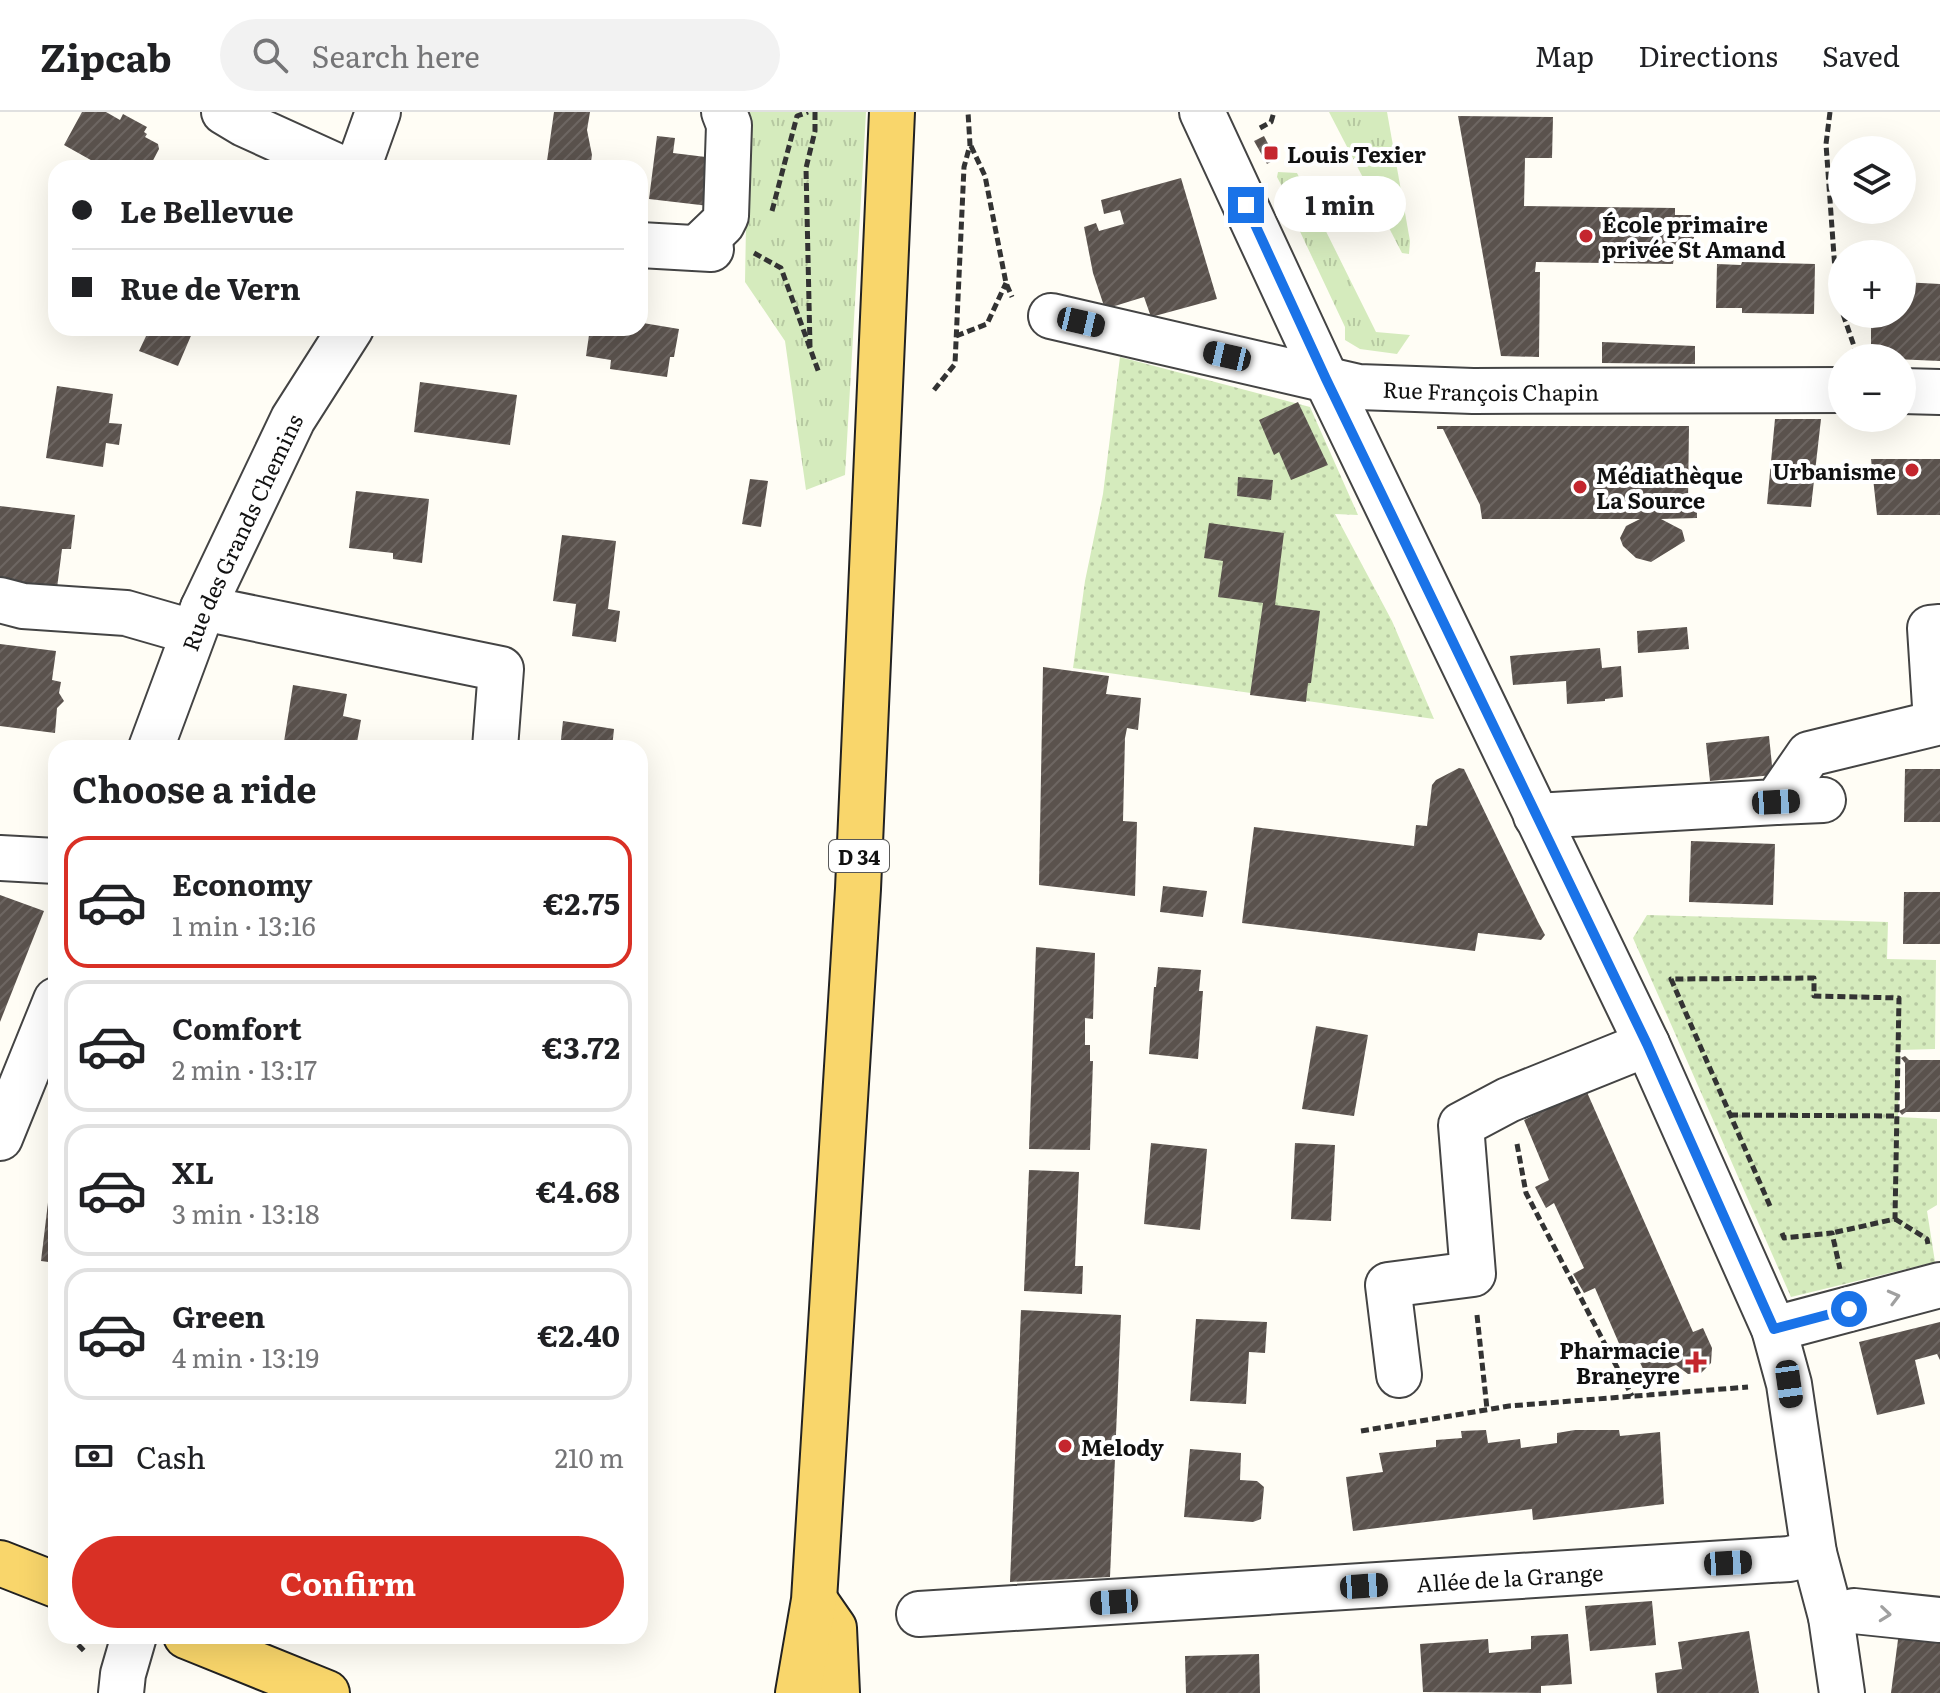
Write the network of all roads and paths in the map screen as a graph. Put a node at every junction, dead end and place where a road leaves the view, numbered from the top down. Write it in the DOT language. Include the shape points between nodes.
graph roads {
  1 [pos="224,112"];
  2 [pos="378,112"];
  3 [pos="724,112"];
  4 [pos="808,112"];
  5 [pos="815,112"];
  6 [pos="892,112"];
  7 [pos="968,112"];
  8 [pos="1202,112"];
  9 [pos="1274,112"];
  10 [pos="1830,112"];
  11 [pos="1260,128"];
  12 [pos="970,145"];
  13 [pos="323,160"];
  14 [pos="361,160"];
  15 [pos="770,215"];
  16 [pos="760,240"];
  17 [pos="1833,240"];
  18 [pos="648,245"];
  19 [pos="1006,283"];
  20 [pos="1051,316"];
  21 [pos="346,336"];
  22 [pos="956,336"];
  23 [pos="810,347"];
  24 [pos="819,373"];
  25 [pos="1326,379"];
  26 [pos="934,390"];
  27 [pos="1828,390"];
  28 [pos="1916,391"];
  29 [pos="1940,392"];
  30 [pos="0,600"];
  31 [pos="197,620"];
  32 [pos="1940,627"];
  33 [pos="1938,722"];
  34 [pos="154,740"];
  35 [pos="496,740"];
  36 [pos="1823,800"];
  37 [pos="1776,802"];
  38 [pos="1536,816"];
  39 [pos="0,858"];
  40 [pos="48,861"];
  41 [pos="48,1020"];
  42 [pos="1647,1044"];
  43 [pos="1508,1100"];
  44 [pos="1730,1115"];
  45 [pos="1897,1116"];
  46 [pos="0,1138"];
  47 [pos="1772,1211"];
  48 [pos="1778,1224"];
  49 [pos="1832,1233"];
  50 [pos="1473,1274"];
  51 [pos="1940,1285"];
  52 [pos="1849,1309"];
  53 [pos="1774,1329"];
  54 [pos="1399,1375"];
  55 [pos="1789,1384"];
  56 [pos="1632,1396"];
  57 [pos="1487,1409"];
  58 [pos="1361,1431"];
  59 [pos="1814,1553"];
  60 [pos="0,1563"];
  61 [pos="48,1582"];
  62 [pos="814,1600"];
  63 [pos="919,1614"];
  64 [pos="1831,1617"];
  65 [pos="1940,1620"];
  66 [pos="132,1644"];
  67 [pos="206,1644"];
  68 [pos="121,1693"];
  69 [pos="327,1693"];
  70 [pos="798,1693"];
  71 [pos="837,1693"];
  72 [pos="1842,1693"];
  1 -- 13 [label="street"];
  2 -- 14 [label="street"];
  3 -- 18 [label="street" via="729,125 722,224 704,248"];
  4 -- 15 [label="path" via="797,116"];
  5 -- 23 [label="path" via="806,168"];
  6 -- 62 [label="main road, D 34" via="858,889"];
  7 -- 12 [label="path"];
  8 -- 25 [label="street"];
  9 -- 11 [label="path" via="1271,122"];
  10 -- 17 [label="path" via="1826,144"];
  12 -- 19 [label="path" via="985,176"];
  12 -- 22 [label="path" via="964,167"];
  16 -- 23 [label="path" via="754,253 781,268"];
  19 -- 20 [label="path" via="1013,298"];
  19 -- 22 [label="path" via="987,324"];
  20 -- 25 [label="street, Rue François Chapin"];
  21 -- 31 [label="street, Rue des Grands Chemins" via="293,419"];
  22 -- 26 [label="path" via="955,364"];
  23 -- 24 [label="path"];
  25 -- 27 [label="street, Rue François Chapin" via="1358,387 1473,391"];
  25 -- 38 [label="street"];
  28 -- 29 [label="street"];
  30 -- 31 [label="street"];
  31 -- 34 [label="street, Rue des Grands Chemins"];
  31 -- 35 [label="street" via="501,669"];
  32 -- 33 [label="street" via="1930,628"];
  33 -- 37 [label="street" via="1809,754"];
  36 -- 37 [label="street"];
  37 -- 38 [label="street"];
  38 -- 42 [label="street"];
  39 -- 40 [label="street"];
  41 -- 46 [label="street"];
  42 -- 43 [label="street"];
  42 -- 53 [label="street"];
  43 -- 50 [label="street" via="1461,1125"];
  43 -- 56 [label="path" via="1526,1193"];
  44 -- 45 [label="path"];
  44 -- 45 [label="path" via="1671,979 1814,978 1814,996 1899,998"];
  44 -- 47 [label="path"];
  45 -- 49 [label="path" via="1895,1219"];
  48 -- 49 [label="path" via="1784,1238"];
  49 -- 52 [label="path"];
  50 -- 54 [label="street" via="1388,1285"];
  50 -- 57 [label="path"];
  52 -- 51 [label="street, one-way"];
  52 -- 53 [label="street"];
  53 -- 55 [label="street"];
  55 -- 56 [label="path"];
  55 -- 59 [label="street"];
  56 -- 57 [label="path"];
  57 -- 58 [label="path"];
  59 -- 63 [label="street, Allée de la Grange" via="1789,1559"];
  59 -- 64 [label="street"];
  60 -- 61 [label="main road"];
  62 -- 70 [label="main road, D 34"];
  62 -- 71 [label="main road" via="834,1628"];
  64 -- 65 [label="street, one-way" via="1854,1611"];
  64 -- 72 [label="street"];
  66 -- 68 [label="street"];
  67 -- 69 [label="main road"];
}
